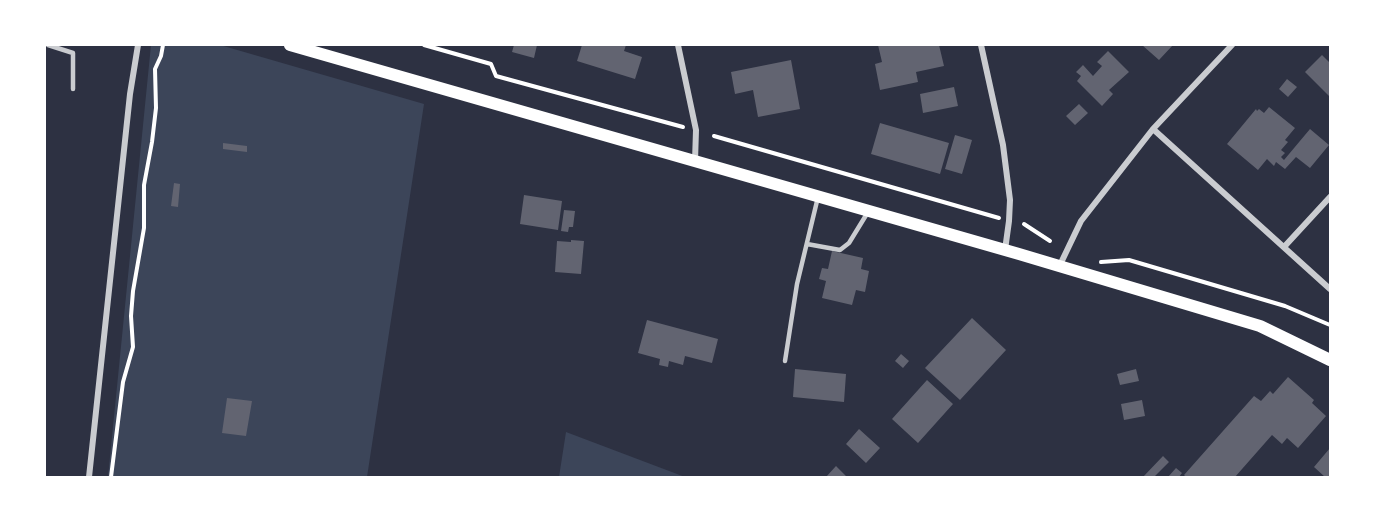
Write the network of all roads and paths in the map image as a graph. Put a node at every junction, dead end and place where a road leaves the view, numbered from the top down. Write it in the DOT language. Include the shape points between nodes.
graph roads {
  1 [pos="48,45"];
  2 [pos="138,45"];
  3 [pos="163,45"];
  4 [pos="290,45"];
  5 [pos="424,45"];
  6 [pos="678,45"];
  7 [pos="981,45"];
  8 [pos="1231,45"];
  9 [pos="321,49"];
  10 [pos="73,89"];
  11 [pos="683,127"];
  12 [pos="1153,129"];
  13 [pos="714,136"];
  14 [pos="695,161"];
  15 [pos="818,196"];
  16 [pos="1330,197"];
  17 [pos="868,211"];
  18 [pos="1000,218"];
  19 [pos="1024,224"];
  20 [pos="1050,241"];
  21 [pos="807,244"];
  22 [pos="1284,247"];
  23 [pos="1005,250"];
  24 [pos="1097,262"];
  25 [pos="1059,267"];
  26 [pos="1330,289"];
  27 [pos="1330,325"];
  28 [pos="1330,360"];
  29 [pos="785,361"];
  30 [pos="89,477"];
  31 [pos="111,477"];
  1 -- 10 [label="lane" via="73,53"];
  2 -- 30 [label="street"];
  3 -- 31 [label="path" via="155,69 156,108 131,316 133,347 123,382"];
  4 -- 9 [label="main road"];
  5 -- 11 [label="path" via="491,64 496,76"];
  6 -- 14 [label="street" via="696,130"];
  7 -- 23 [label="street" via="1003,145 1010,200"];
  8 -- 12 [label="street"];
  9 -- 14 [label="main road"];
  12 -- 22 [label="street"];
  12 -- 25 [label="street" via="1081,221"];
  13 -- 18 [label="path"];
  14 -- 15 [label="main road"];
  15 -- 17 [label="main road"];
  15 -- 21 [label="lane"];
  16 -- 22 [label="street"];
  17 -- 21 [label="lane" via="849,243 840,250"];
  17 -- 23 [label="main road"];
  19 -- 20 [label="path"];
  21 -- 29 [label="lane"];
  22 -- 26 [label="street"];
  23 -- 25 [label="main road"];
  24 -- 27 [label="path" via="1129,260 1285,306"];
  25 -- 28 [label="main road" via="1260,326"];
}
